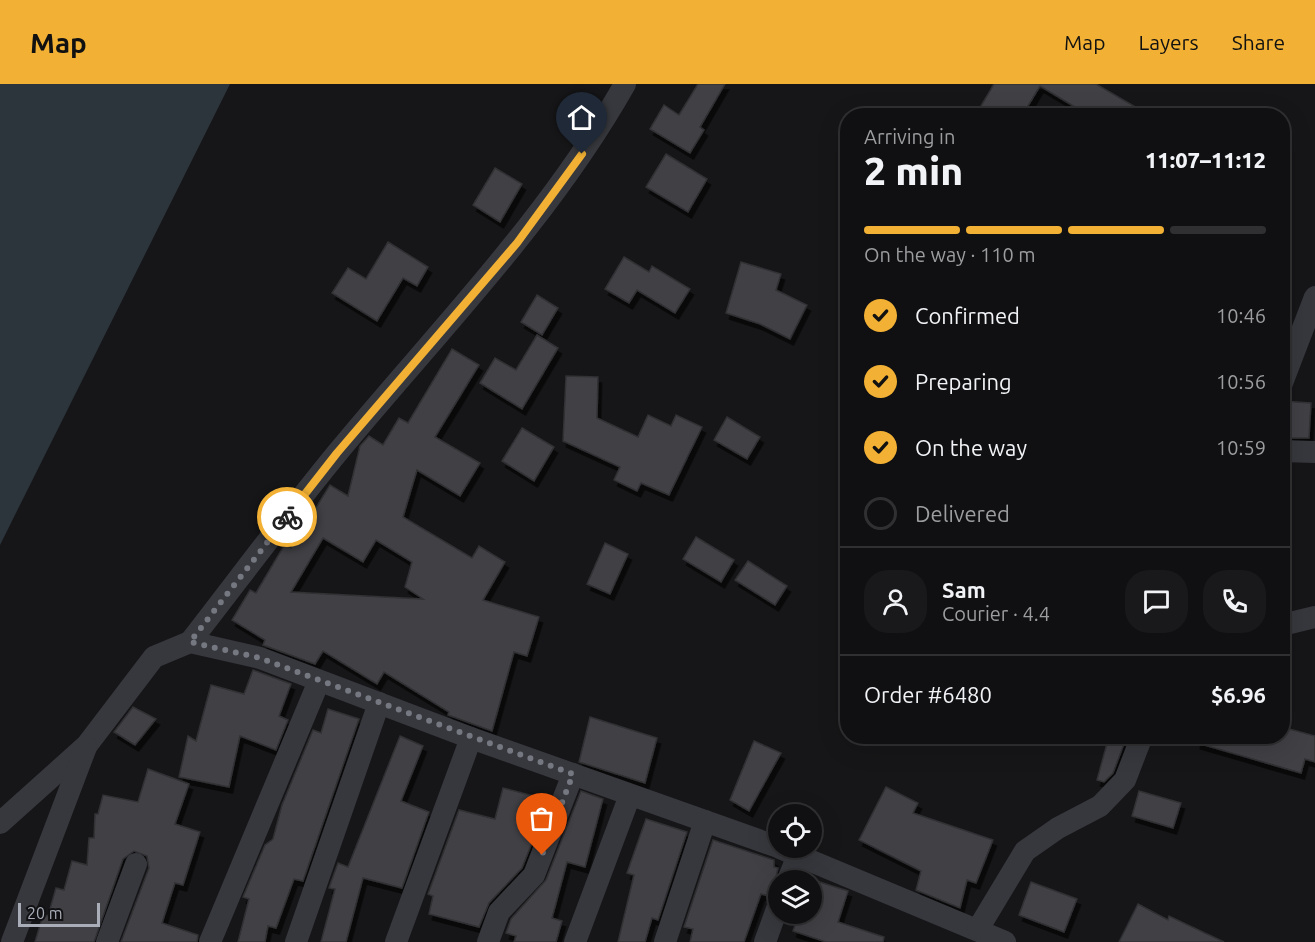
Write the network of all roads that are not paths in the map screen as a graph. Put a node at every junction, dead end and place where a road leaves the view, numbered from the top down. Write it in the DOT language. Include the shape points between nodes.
graph roads {
  1 [pos="625,84"];
  2 [pos="1315,297"];
  3 [pos="1290,362"];
  4 [pos="1290,451"];
  5 [pos="1315,452"];
  6 [pos="1315,617"];
  7 [pos="1290,623"];
  8 [pos="190,642"];
  9 [pos="320,681"];
  10 [pos="379,703"];
  11 [pos="471,738"];
  12 [pos="1139,744"];
  13 [pos="87,745"];
  14 [pos="573,774"];
  15 [pos="630,795"];
  16 [pos="705,821"];
  17 [pos="0,823"];
  18 [pos="768,844"];
  19 [pos="805,858"];
  20 [pos="136,864"];
  21 [pos="772,924"];
  22 [pos="978,929"];
  23 [pos="12,942"];
  24 [pos="107,942"];
  25 [pos="210,942"];
  26 [pos="296,942"];
  27 [pos="396,942"];
  28 [pos="488,942"];
  29 [pos="574,942"];
  30 [pos="665,942"];
  31 [pos="765,942"];
  32 [pos="1005,942"];
  1 -- 8 [label="street" via="596,136 517,243 337,453"];
  2 -- 3 [label="street"];
  4 -- 5 [label="street"];
  6 -- 7 [label="street"];
  8 -- 9 [label="street" via="260,658"];
  8 -- 13 [label="street" via="154,657"];
  9 -- 10 [label="street"];
  9 -- 25 [label="street"];
  10 -- 11 [label="street"];
  10 -- 26 [label="street"];
  11 -- 14 [label="street"];
  11 -- 27 [label="street"];
  12 -- 22 [label="street" via="1125,780 1100,806 1025,851"];
  13 -- 17 [label="street"];
  13 -- 23 [label="street"];
  14 -- 15 [label="street"];
  14 -- 28 [label="street" via="534,875 499,912"];
  15 -- 16 [label="street"];
  15 -- 29 [label="street"];
  16 -- 18 [label="street"];
  16 -- 30 [label="street"];
  19 -- 22 [label="street"];
  20 -- 24 [label="street"];
  21 -- 31 [label="street"];
  22 -- 32 [label="street"];
}
